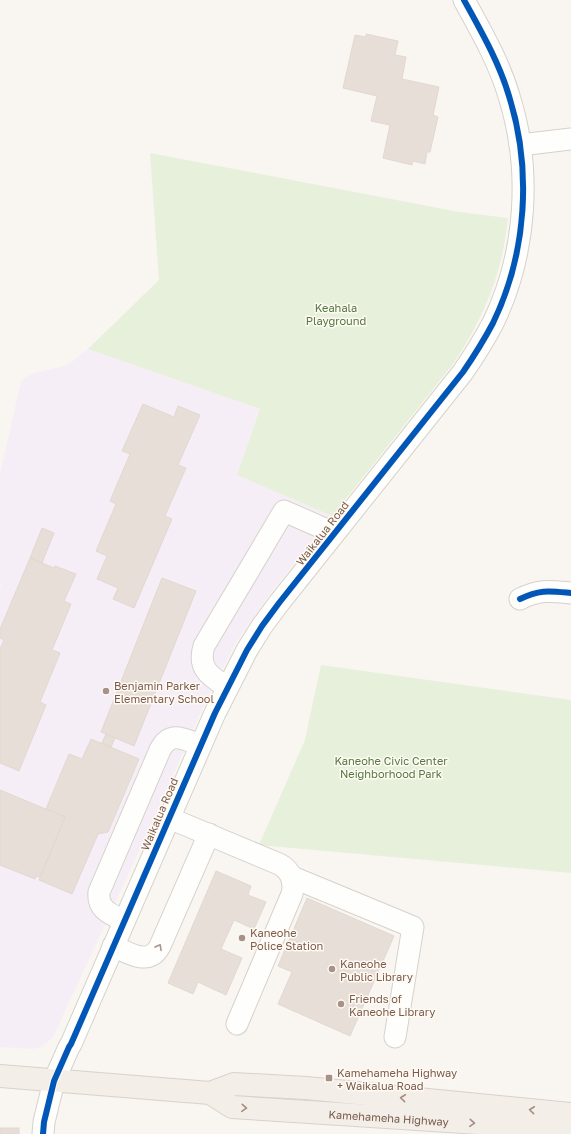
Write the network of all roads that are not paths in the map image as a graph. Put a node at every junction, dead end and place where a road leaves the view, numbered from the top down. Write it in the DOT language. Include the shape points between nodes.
graph roads {
  1 [pos="464,0"];
  2 [pos="571,139"];
  3 [pos="520,145"];
  4 [pos="334,532"];
  5 [pos="571,593"];
  6 [pos="520,599"];
  7 [pos="227,687"];
  8 [pos="200,745"];
  9 [pos="169,818"];
  10 [pos="208,834"];
  11 [pos="292,877"];
  12 [pos="124,921"];
  13 [pos="113,946"];
  14 [pos="237,1024"];
  15 [pos="395,1037"];
  16 [pos="0,1076"];
  17 [pos="54,1081"];
  18 [pos="210,1093"];
  19 [pos="571,1114"];
  20 [pos="571,1129"];
  21 [pos="43,1134"];
  1 -- 3 [label="street, Waikalua Road" via="499,69 509,96"];
  2 -- 3 [label="street"];
  3 -- 4 [label="street, Waikalua Road" via="523,209 519,238 513,267 493,322 480,348 463,372"];
  4 -- 7 [label="street, Waikalua Road" via="262,626"];
  4 -- 7 [label="street" via="284,511 202,652 203,664 208,674"];
  5 -- 6 [label="street" via="544,591"];
  7 -- 8 [label="street, Waikalua Road"];
  8 -- 9 [label="street, Waikalua Road"];
  8 -- 12 [label="street" via="182,738 172,738 163,744 157,757 99,892 99,902 104,910"];
  9 -- 10 [label="street"];
  9 -- 12 [label="street, Waikalua Road"];
  10 -- 11 [label="street" via="285,867"];
  13 -- 10 [label="street, one-way" via="139,957 145,958 155,954"];
  11 -- 14 [label="street" via="294,889"];
  11 -- 15 [label="street" via="412,927"];
  12 -- 13 [label="street, Waikalua Road"];
  13 -- 17 [label="street, Waikalua Road"];
  16 -- 17 [label="main road, Kamehameha Highway"];
  17 -- 18 [label="main road, Kamehameha Highway"];
  17 -- 21 [label="street, Waikalua Road"];
  19 -- 18 [label="main road, Kamehameha Highway, one-way" via="234,1084"];
  18 -- 20 [label="main road, Kamehameha Highway, one-way" via="232,1108"];
}
